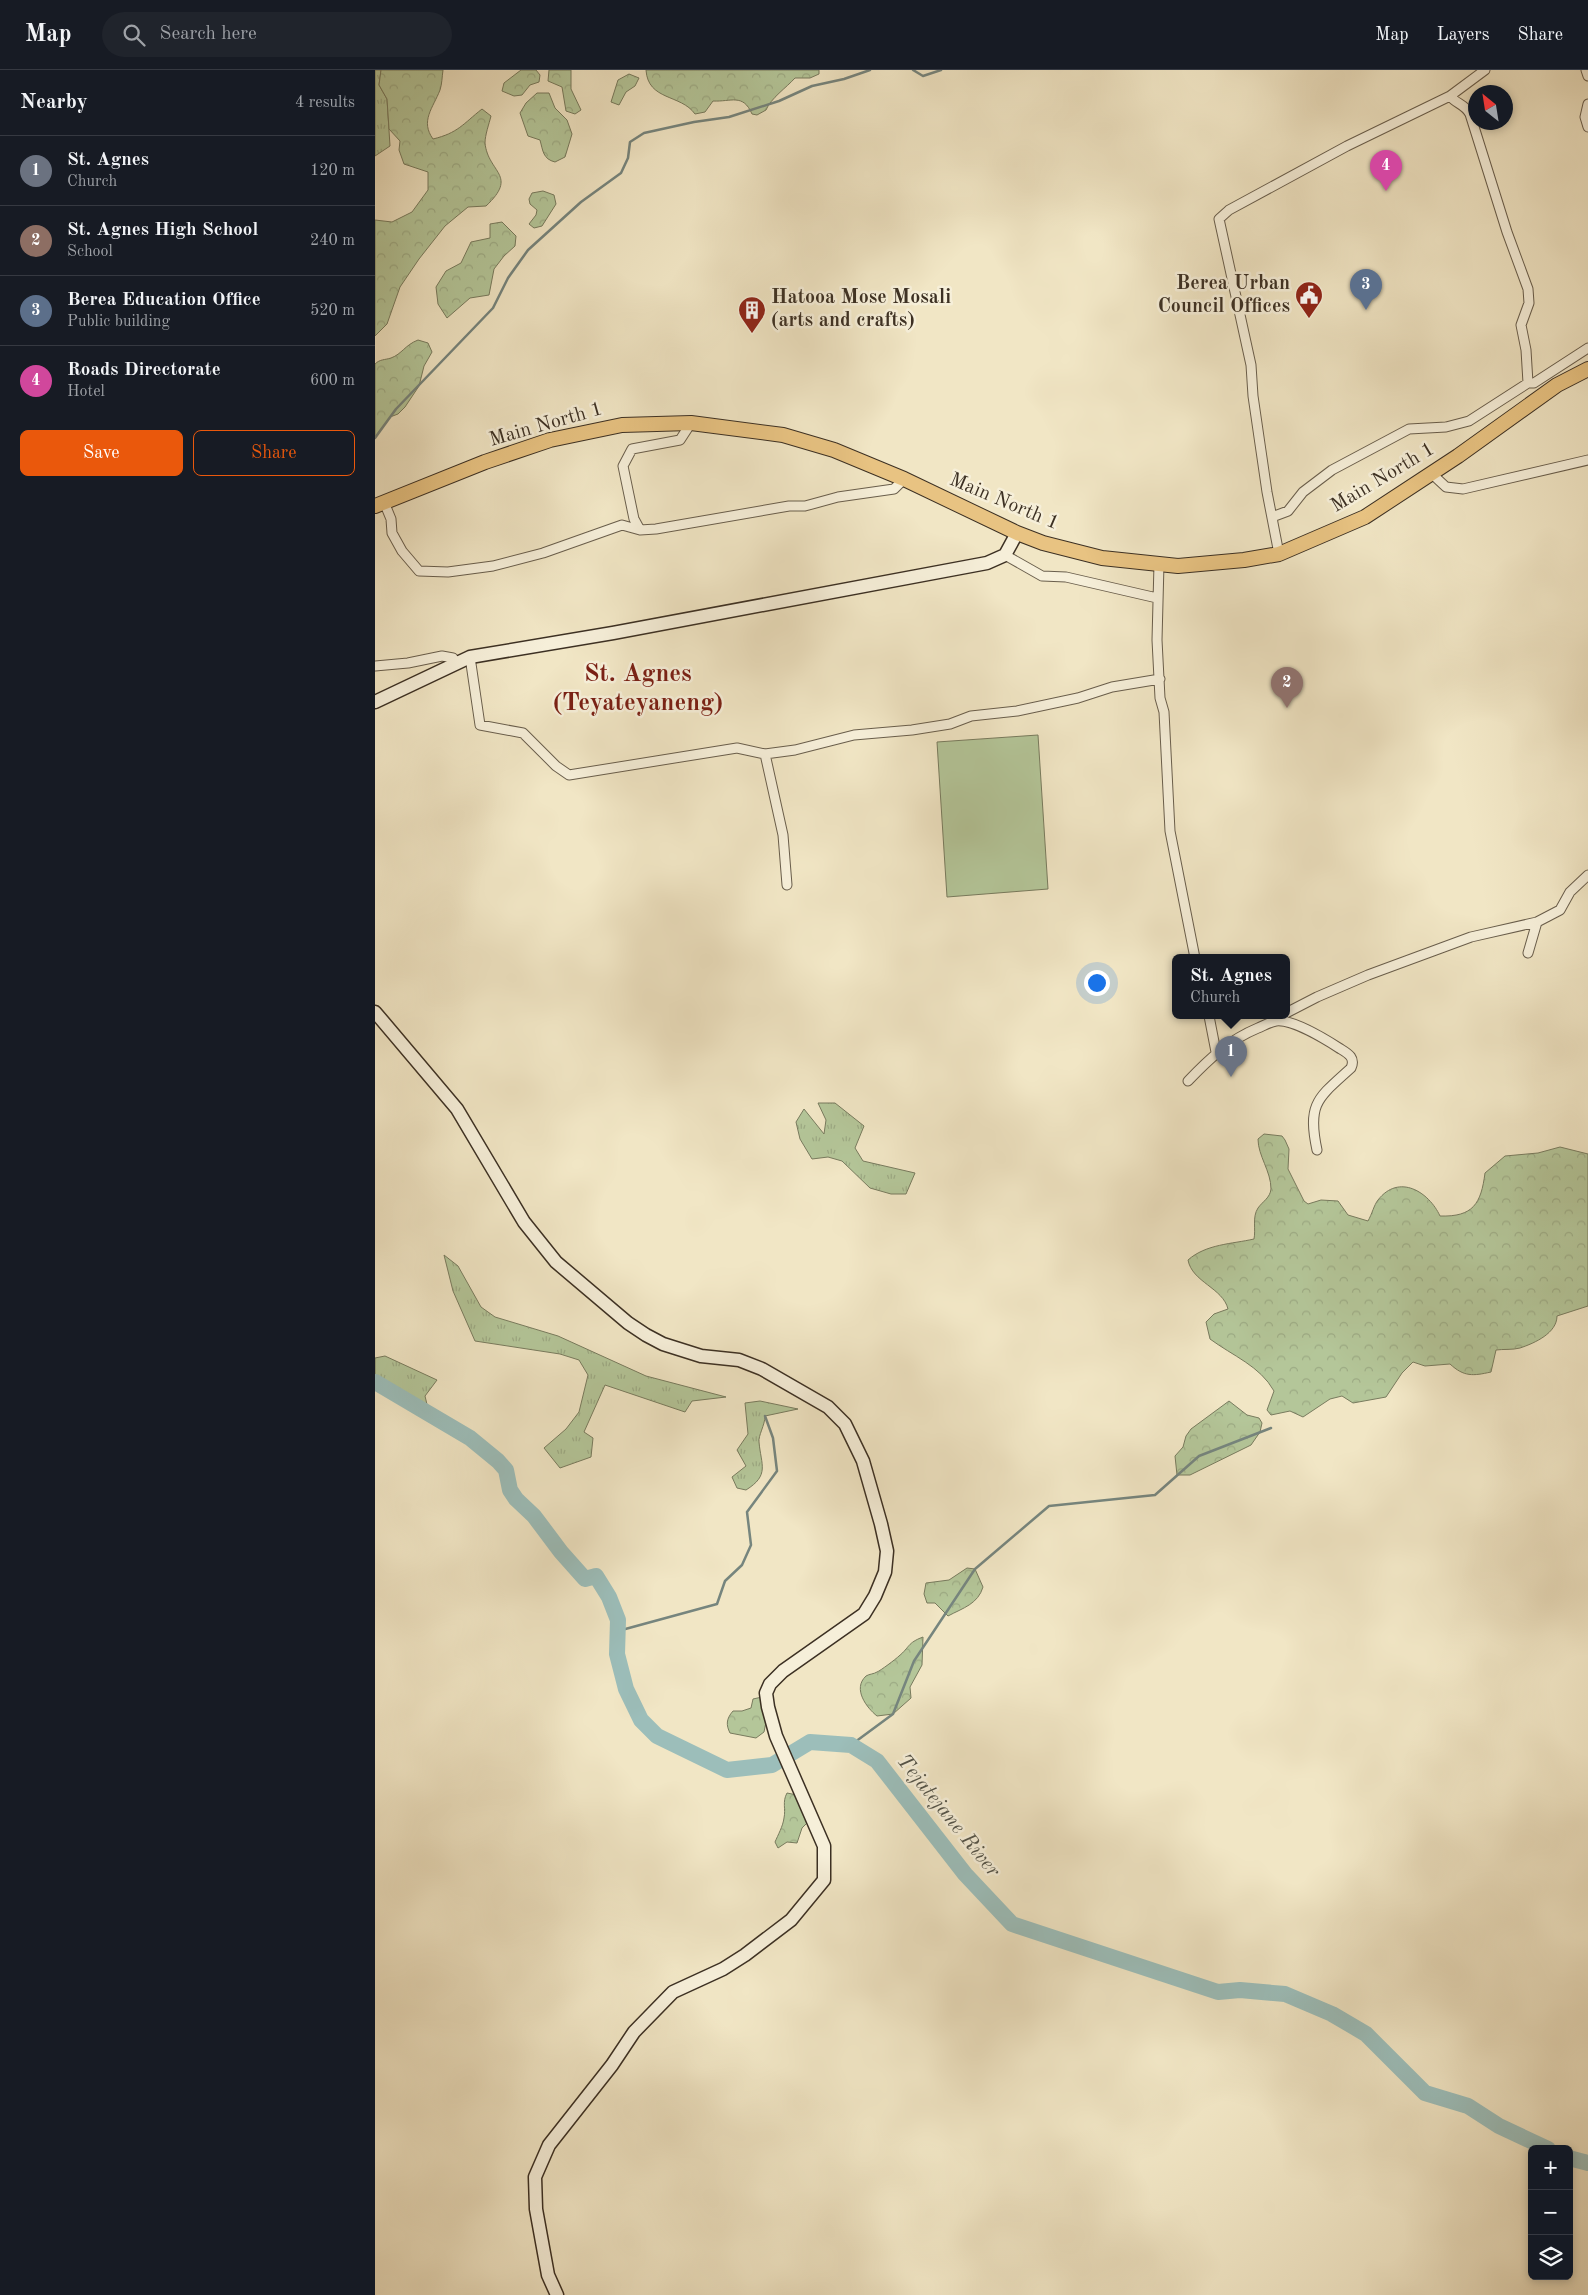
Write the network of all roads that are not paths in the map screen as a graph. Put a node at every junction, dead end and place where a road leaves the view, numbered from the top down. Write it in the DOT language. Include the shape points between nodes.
graph roads {
  1 [pos="1485,70"];
  2 [pos="1586,70"];
  3 [pos="1588,76"];
  4 [pos="1450,96"];
  5 [pos="1588,104"];
  6 [pos="1588,127"];
  7 [pos="1588,348"];
  8 [pos="1588,369"];
  9 [pos="1528,384"];
  10 [pos="691,423"];
  11 [pos="1588,460"];
  12 [pos="1432,474"];
  13 [pos="904,479"];
  14 [pos="379,504"];
  15 [pos="1272,517"];
  16 [pos="639,530"];
  17 [pos="1017,534"];
  18 [pos="1279,554"];
  19 [pos="1005,555"];
  20 [pos="1159,564"];
  21 [pos="1157,598"];
  22 [pos="470,657"];
  23 [pos="456,662"];
  24 [pos="375,666"];
  25 [pos="1160,679"];
  26 [pos="375,702"];
  27 [pos="765,754"];
  28 [pos="1588,875"];
  29 [pos="787,885"];
  30 [pos="1537,922"];
  31 [pos="1528,953"];
  32 [pos="1194,954"];
  33 [pos="1290,1009"];
  34 [pos="375,1012"];
  35 [pos="1210,1019"];
  36 [pos="1278,1019"];
  37 [pos="1282,1019"];
  38 [pos="1217,1052"];
  39 [pos="1188,1081"];
  40 [pos="1317,1150"];
  41 [pos="557,2295"];
  1 -- 4 [label="street"];
  2 -- 3 [label="street"];
  4 -- 9 [label="street" via="1467,107 1470,114 1528,289 1529,303 1521,325"];
  4 -- 15 [label="street" via="1347,146 1243,202 1219,219 1251,365"];
  5 -- 6 [label="street" via="1585,117"];
  7 -- 9 [label="street"];
  8 -- 12 [label="main road, Main North 1" via="1544,394"];
  9 -- 15 [label="street" via="1469,421 1446,427 1409,429 1332,470 1303,492 1288,511"];
  10 -- 13 [label="main road, Main North 1" via="783,435 834,450"];
  10 -- 14 [label="main road, Main North 1" via="622,425 551,440"];
  10 -- 16 [label="street" via="680,440 631,449 623,466"];
  11 -- 12 [label="street" via="1463,489 1447,487"];
  12 -- 18 [label="main road, Main North 1" via="1365,517"];
  13 -- 16 [label="street" via="893,489 838,497 805,506"];
  13 -- 17 [label="main road, Main North 1"];
  14 -- 16 [label="street" via="391,519 392,533 402,552 419,571 447,572 493,566 622,526"];
  15 -- 18 [label="street"];
  17 -- 19 [label="street"];
  17 -- 20 [label="main road, Main North 1" via="1043,544 1102,558"];
  18 -- 20 [label="main road, Main North 1" via="1179,566"];
  19 -- 21 [label="street" via="1042,576 1066,577"];
  19 -- 22 [label="street" via="987,563 879,584"];
  20 -- 21 [label="street"];
  21 -- 25 [label="street"];
  22 -- 23 [label="street"];
  22 -- 27 [label="street" via="480,726 523,733 569,775 737,748"];
  23 -- 24 [label="street" via="442,656"];
  23 -- 26 [label="street"];
  25 -- 27 [label="street" via="1136,681 1043,705 971,716 950,724 854,734 795,750"];
  25 -- 32 [label="street" via="1170,831"];
  27 -- 29 [label="street" via="783,835"];
  28 -- 30 [label="street" via="1571,892 1560,910"];
  30 -- 31 [label="street"];
  30 -- 33 [label="street" via="1471,937 1368,975"];
  34 -- 41 [label="street" via="457,1109 524,1222 556,1262 627,1323 646,1335 701,1356 739,1360 775,1375 828,1407 845,1424 863,1461 887,1551 885,1572 864,1614 783,1671 766,1693 776,1736 824,1846 824,1880 791,1920 745,1955 673,1992 634,2032 549,2145 535,2177 536,2209 548,2275"];
  35 -- 38 [label="street"];
  36 -- 38 [label="street" via="1244,1033"];
  37 -- 40 [label="street" via="1322,1037 1353,1058 1351,1068 1327,1090 1314,1109 1313,1130"];
  38 -- 39 [label="street"];
}
